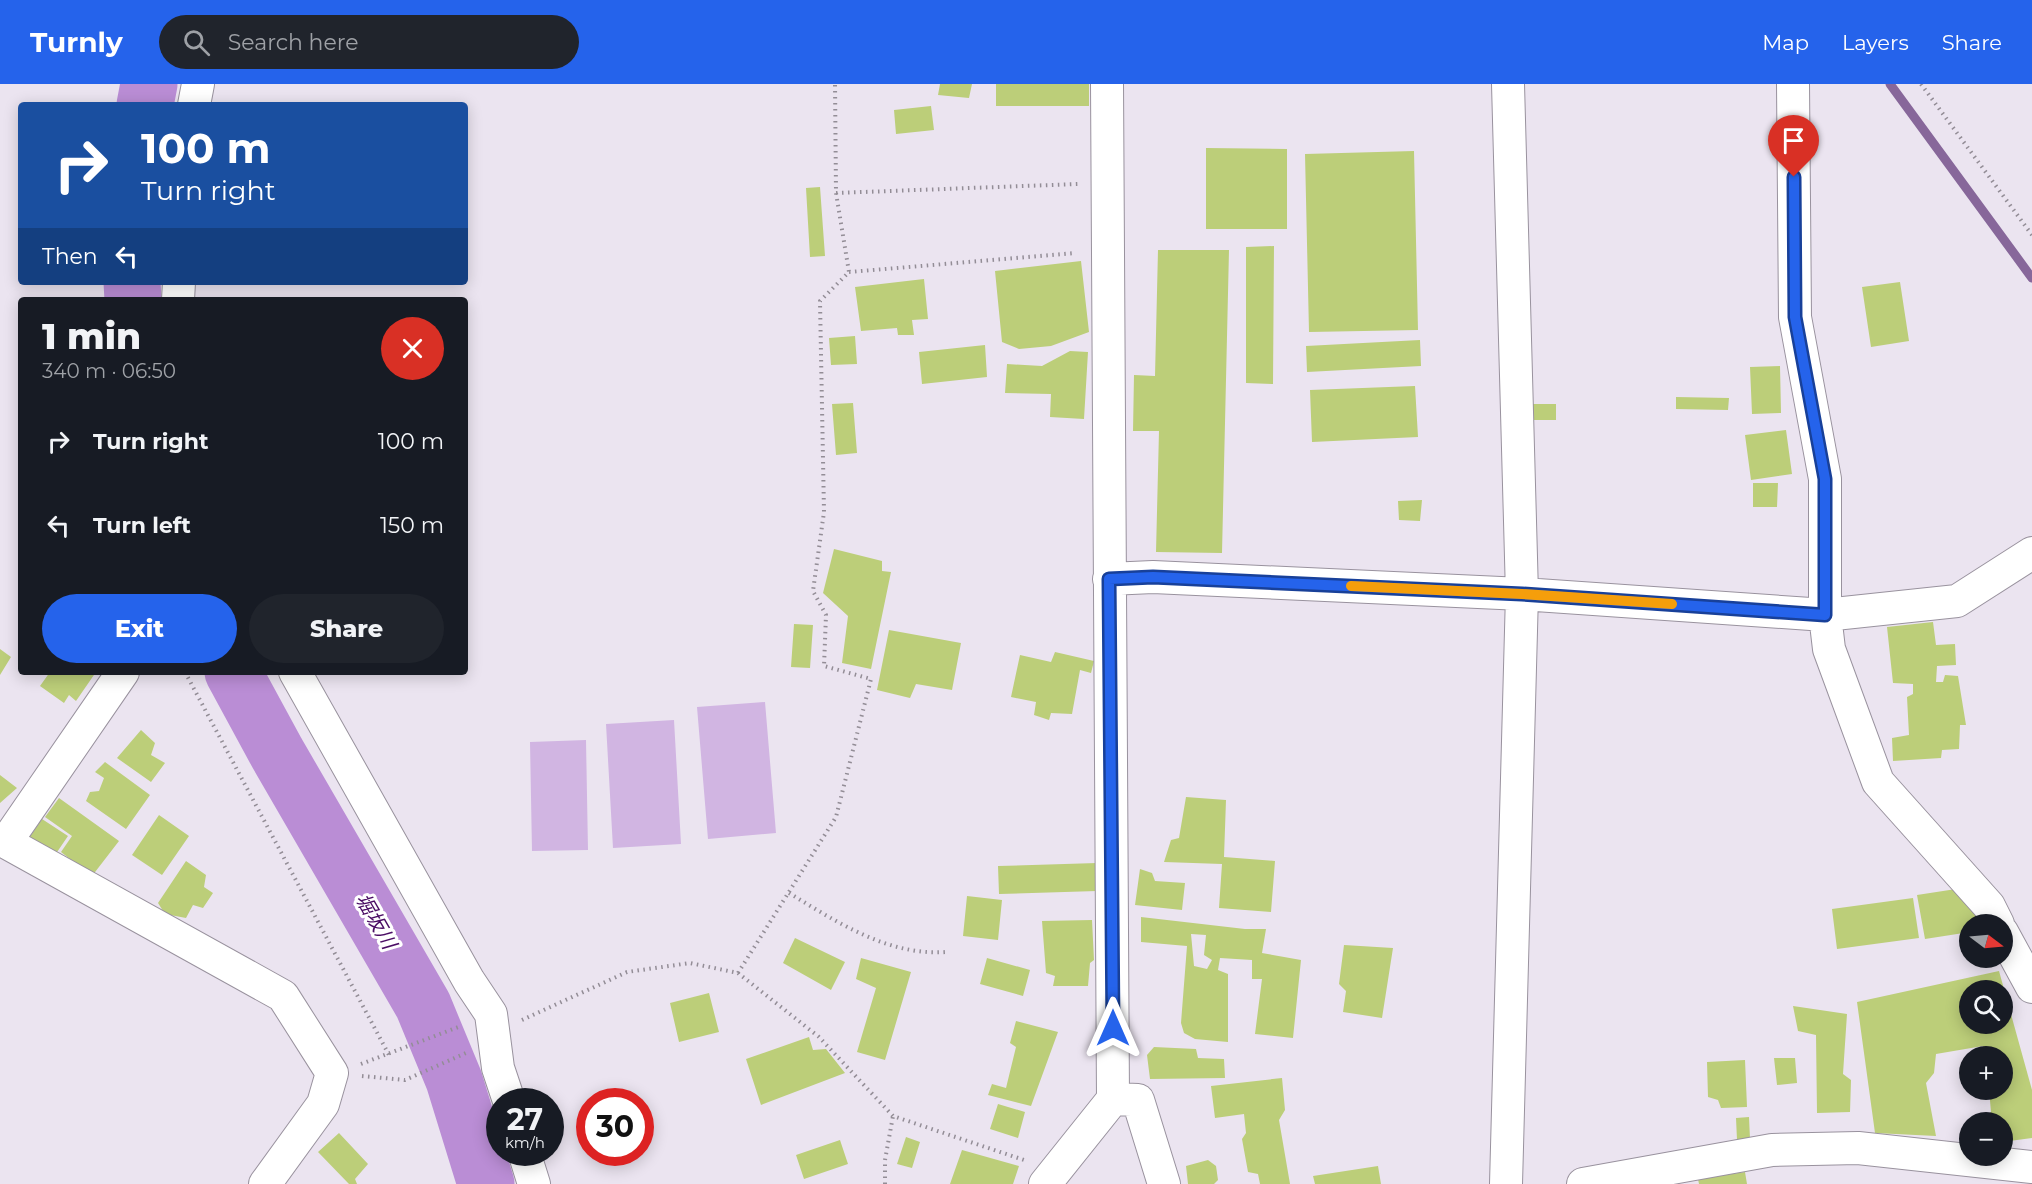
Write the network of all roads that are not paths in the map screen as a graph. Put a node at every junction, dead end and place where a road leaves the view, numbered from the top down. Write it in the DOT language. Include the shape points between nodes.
graph roads {
  1 [pos="198,84"];
  2 [pos="1107,84"];
  3 [pos="1508,84"];
  4 [pos="1793,84"];
  5 [pos="195,102"];
  6 [pos="2032,553"];
  7 [pos="1109,579"];
  8 [pos="1522,594"];
  9 [pos="1825,615"];
  10 [pos="121,675"];
  11 [pos="297,675"];
  12 [pos="3,841"];
  13 [pos="1993,914"];
  14 [pos="2013,952"];
  15 [pos="2032,987"];
  16 [pos="505,1088"];
  17 [pos="1113,1099"];
  18 [pos="528,1166"];
  19 [pos="2032,1167"];
  20 [pos="1051,1177"];
  21 [pos="266,1184"];
  22 [pos="534,1184"];
  23 [pos="1164,1184"];
  24 [pos="1506,1184"];
  25 [pos="1583,1184"];
  1 -- 5 [label="street"];
  2 -- 7 [label="street"];
  3 -- 8 [label="street"];
  4 -- 9 [label="street" via="1795,317 1825,479"];
  6 -- 9 [label="street" via="1957,601"];
  7 -- 8 [label="street" via="1153,577"];
  7 -- 17 [label="street"];
  8 -- 9 [label="street"];
  8 -- 24 [label="street"];
  9 -- 13 [label="street" via="1829,649 1878,782"];
  10 -- 12 [label="street"];
  11 -- 16 [label="street" via="491,1014"];
  12 -- 21 [label="street" via="283,996 332,1073 323,1104"];
  14 -- 15 [label="street"];
  17 -- 20 [label="street"];
  17 -- 23 [label="street" via="1138,1100"];
  18 -- 22 [label="street"];
  19 -- 25 [label="street" via="1858,1148 1772,1150"];
}
